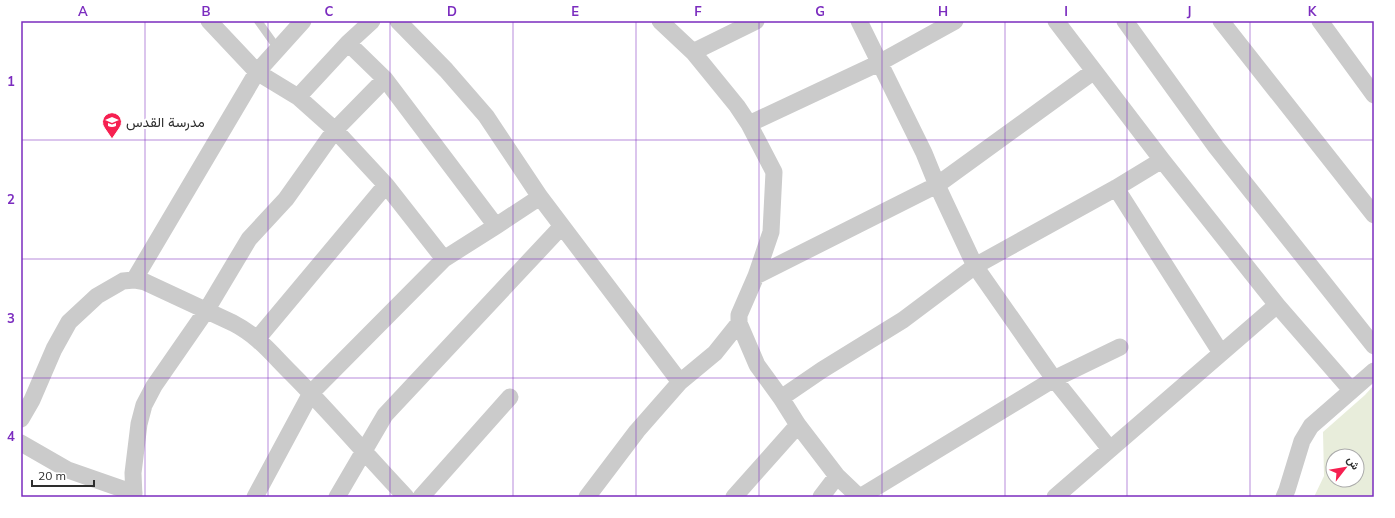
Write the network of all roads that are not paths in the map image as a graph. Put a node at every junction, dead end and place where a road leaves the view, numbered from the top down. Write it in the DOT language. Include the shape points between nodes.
graph roads {
  1 [pos="209,21"];
  2 [pos="258,21"];
  3 [pos="303,21"];
  4 [pos="372,21"];
  5 [pos="398,21"];
  6 [pos="660,21"];
  7 [pos="756,21"];
  8 [pos="859,21"];
  9 [pos="955,21"];
  10 [pos="1056,21"];
  11 [pos="1125,21"];
  12 [pos="1221,21"];
  13 [pos="1320,21"];
  14 [pos="348,43"];
  15 [pos="278,49"];
  16 [pos="693,52"];
  17 [pos="879,64"];
  18 [pos="1094,71"];
  19 [pos="257,72"];
  20 [pos="385,79"];
  21 [pos="1374,95"];
  22 [pos="298,97"];
  23 [pos="749,124"];
  24 [pos="336,130"];
  25 [pos="1162,160"];
  26 [pos="386,185"];
  27 [pos="937,185"];
  28 [pos="1116,188"];
  29 [pos="540,197"];
  30 [pos="1374,215"];
  31 [pos="496,226"];
  32 [pos="562,226"];
  33 [pos="444,259"];
  34 [pos="975,266"];
  35 [pos="756,276"];
  36 [pos="134,280"];
  37 [pos="1277,305"];
  38 [pos="206,312"];
  39 [pos="739,323"];
  40 [pos="258,338"];
  41 [pos="1374,346"];
  42 [pos="1120,347"];
  43 [pos="1221,353"];
  44 [pos="1374,371"];
  45 [pos="1054,380"];
  46 [pos="680,382"];
  47 [pos="1351,390"];
  48 [pos="310,393"];
  49 [pos="510,397"];
  50 [pos="781,398"];
  51 [pos="21,419"];
  52 [pos="798,425"];
  53 [pos="21,443"];
  54 [pos="1110,449"];
  55 [pos="363,452"];
  56 [pos="837,476"];
  57 [pos="134,495"];
  58 [pos="255,497"];
  59 [pos="337,497"];
  60 [pos="406,497"];
  61 [pos="421,497"];
  62 [pos="587,497"];
  63 [pos="734,497"];
  64 [pos="821,497"];
  65 [pos="860,497"];
  66 [pos="1055,497"];
  67 [pos="1284,497"];
  1 -- 19 [label="street"];
  2 -- 15 [label="lane"];
  3 -- 15 [label="street"];
  4 -- 14 [label="street"];
  5 -- 29 [label="street" via="486,116"];
  6 -- 16 [label="street"];
  7 -- 16 [label="street"];
  8 -- 17 [label="street"];
  9 -- 17 [label="street"];
  10 -- 18 [label="street"];
  11 -- 41 [label="street" via="1216,147"];
  12 -- 30 [label="street"];
  13 -- 21 [label="street"];
  14 -- 20 [label="street"];
  14 -- 22 [label="street"];
  15 -- 19 [label="street"];
  16 -- 23 [label="street"];
  17 -- 23 [label="street"];
  17 -- 27 [label="street" via="924,153"];
  18 -- 25 [label="street"];
  18 -- 27 [label="street"];
  19 -- 22 [label="street"];
  19 -- 36 [label="street"];
  20 -- 24 [label="street"];
  20 -- 31 [label="street"];
  22 -- 24 [label="street"];
  23 -- 35 [label="street" via="774,172 771,232"];
  24 -- 26 [label="street"];
  24 -- 38 [label="street" via="286,199 249,240"];
  25 -- 28 [label="street"];
  25 -- 37 [label="street"];
  26 -- 33 [label="street"];
  26 -- 40 [label="street"];
  27 -- 34 [label="street"];
  27 -- 35 [label="street"];
  28 -- 34 [label="street"];
  28 -- 43 [label="street"];
  29 -- 31 [label="street"];
  29 -- 32 [label="street"];
  31 -- 33 [label="street"];
  32 -- 46 [label="street"];
  32 -- 55 [label="street" via="385,415"];
  33 -- 48 [label="street"];
  34 -- 45 [label="street"];
  34 -- 50 [label="street" via="903,320"];
  35 -- 39 [label="street" via="739,315"];
  36 -- 38 [label="street" via="145,282"];
  36 -- 51 [label="street" via="124,281 97,296 69,322"];
  37 -- 43 [label="street"];
  37 -- 47 [label="street"];
  38 -- 40 [label="street"];
  38 -- 57 [label="street" via="154,386 144,405 133,473"];
  39 -- 46 [label="street" via="715,353"];
  39 -- 50 [label="street" via="757,365"];
  40 -- 48 [label="street"];
  42 -- 45 [label="street"];
  43 -- 54 [label="street"];
  44 -- 47 [label="street"];
  45 -- 54 [label="street"];
  45 -- 65 [label="street"];
  46 -- 62 [label="street" via="637,431"];
  47 -- 67 [label="street" via="1311,426 1302,441"];
  48 -- 55 [label="street"];
  48 -- 58 [label="street"];
  49 -- 61 [label="street"];
  50 -- 52 [label="street"];
  52 -- 56 [label="street"];
  52 -- 63 [label="street"];
  53 -- 57 [label="street" via="68,470"];
  54 -- 66 [label="street"];
  55 -- 59 [label="street"];
  55 -- 60 [label="street"];
  56 -- 64 [label="street"];
  56 -- 65 [label="street"];
}
